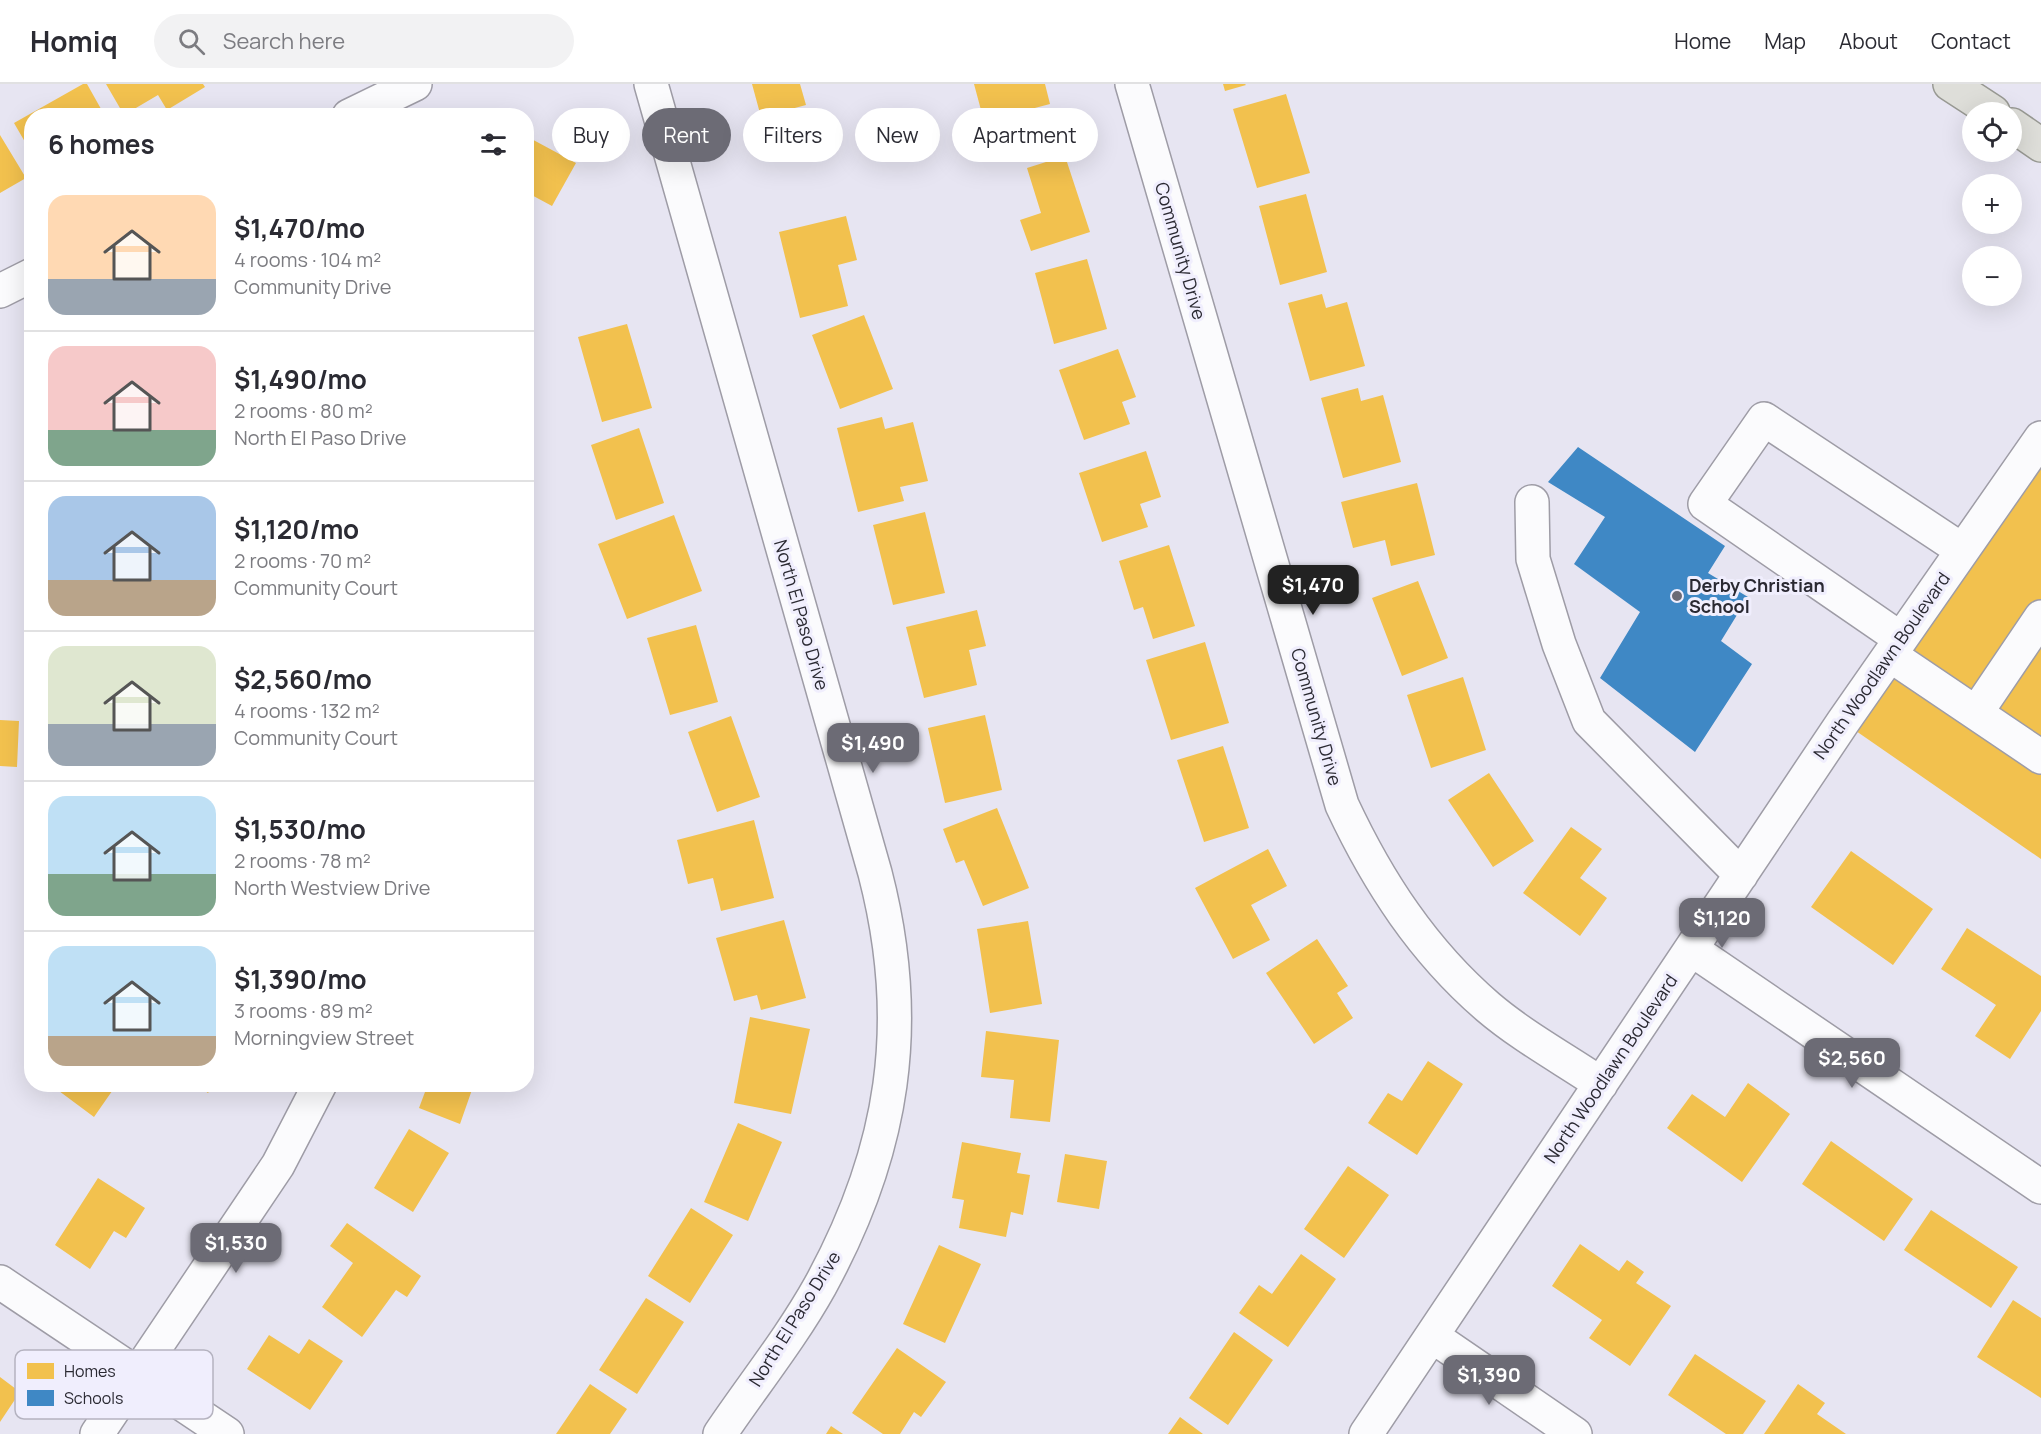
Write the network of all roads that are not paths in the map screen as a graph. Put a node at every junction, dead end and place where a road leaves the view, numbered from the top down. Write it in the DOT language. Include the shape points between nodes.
graph roads {
  1 [pos="415,84"];
  2 [pos="651,84"];
  3 [pos="1132,84"];
  4 [pos="1950,84"];
  5 [pos="1978,102"];
  6 [pos="366,108"];
  7 [pos="2022,132"];
  8 [pos="2041,145"];
  9 [pos="24,279"];
  10 [pos="0,291"];
  11 [pos="2041,438"];
  12 [pos="1532,502"];
  13 [pos="1962,550"];
  14 [pos="2041,617"];
  15 [pos="1895,647"];
  16 [pos="1976,713"];
  17 [pos="2041,757"];
  18 [pos="1741,875"];
  19 [pos="1691,949"];
  20 [pos="1601,1084"];
  21 [pos="316,1092"];
  22 [pos="2041,1187"];
  23 [pos="0,1282"];
  24 [pos="1432,1336"];
  25 [pos="102,1350"];
  26 [pos="154,1350"];
  27 [pos="108,1419"];
  28 [pos="205,1419"];
  29 [pos="98,1434"];
  30 [pos="227,1434"];
  31 [pos="720,1434"];
  32 [pos="1366,1434"];
  33 [pos="1575,1434"];
  1 -- 6 [label="street"];
  2 -- 31 [label="street, North El Paso Drive" via="877,881 889,930 896,998 894,1062 885,1115 846,1237 818,1289"];
  3 -- 20 [label="street, Community Drive" via="1342,805 1392,899 1433,952 1489,1007"];
  4 -- 5 [label="main road"];
  7 -- 8 [label="main road"];
  9 -- 10 [label="street"];
  11 -- 13 [label="street, North Woodlawn Boulevard"];
  12 -- 18 [label="street" via="1533,559 1559,644 1589,721"];
  13 -- 15 [label="street, North Woodlawn Boulevard"];
  13 -- 15 [label="street" via="1764,419 1705,504"];
  14 -- 16 [label="street"];
  15 -- 16 [label="street"];
  15 -- 18 [label="street, North Woodlawn Boulevard"];
  16 -- 17 [label="street"];
  18 -- 19 [label="street, North Woodlawn Boulevard"];
  19 -- 20 [label="street, North Woodlawn Boulevard"];
  19 -- 22 [label="street"];
  20 -- 24 [label="street, North Woodlawn Boulevard"];
  21 -- 26 [label="street" via="278,1165"];
  23 -- 25 [label="street"];
  24 -- 32 [label="street, North Woodlawn Boulevard"];
  24 -- 33 [label="street"];
  27 -- 29 [label="street"];
  28 -- 30 [label="street"];
}
